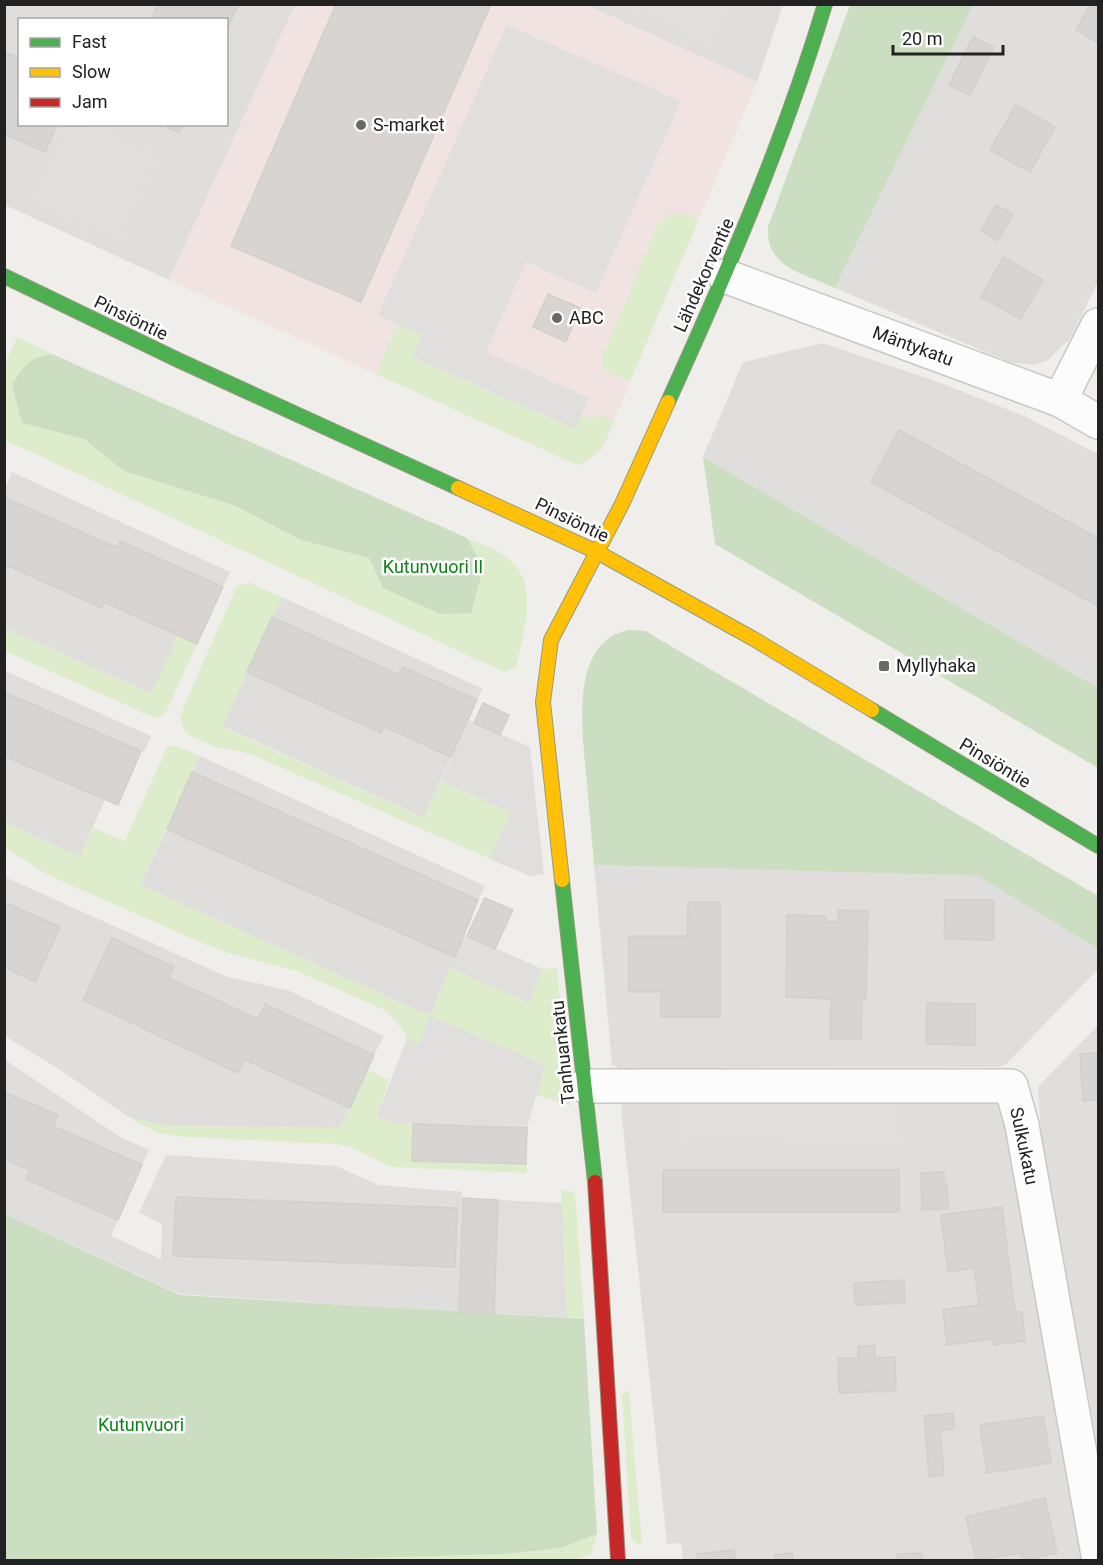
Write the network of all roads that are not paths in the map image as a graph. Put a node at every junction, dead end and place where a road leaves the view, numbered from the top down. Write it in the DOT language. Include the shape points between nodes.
graph roads {
  1 [pos="825,4"];
  2 [pos="4,276"];
  3 [pos="725,276"];
  4 [pos="1098,325"];
  5 [pos="1060,400"];
  6 [pos="1098,422"];
  7 [pos="597,552"];
  8 [pos="1098,846"];
  9 [pos="585,1086"];
  10 [pos="1098,1555"];
  11 [pos="618,1560"];
  1 -- 3 [label="street, Lähdekorventie" via="802,80"];
  2 -- 7 [label="street, Pinsiöntie"];
  3 -- 5 [label="street, Mäntykatu"];
  3 -- 7 [label="street, Lähdekorventie"];
  4 -- 5 [label="street"];
  5 -- 6 [label="street, Mäntykatu"];
  7 -- 8 [label="street, Pinsiöntie" via="742,632"];
  7 -- 9 [label="street, Tanhuankatu" via="551,640 543,702"];
  9 -- 10 [label="street, Sulkukatu" via="1011,1086 1022,1125"];
  9 -- 11 [label="street, Tanhuankatu" via="595,1184"];
}
